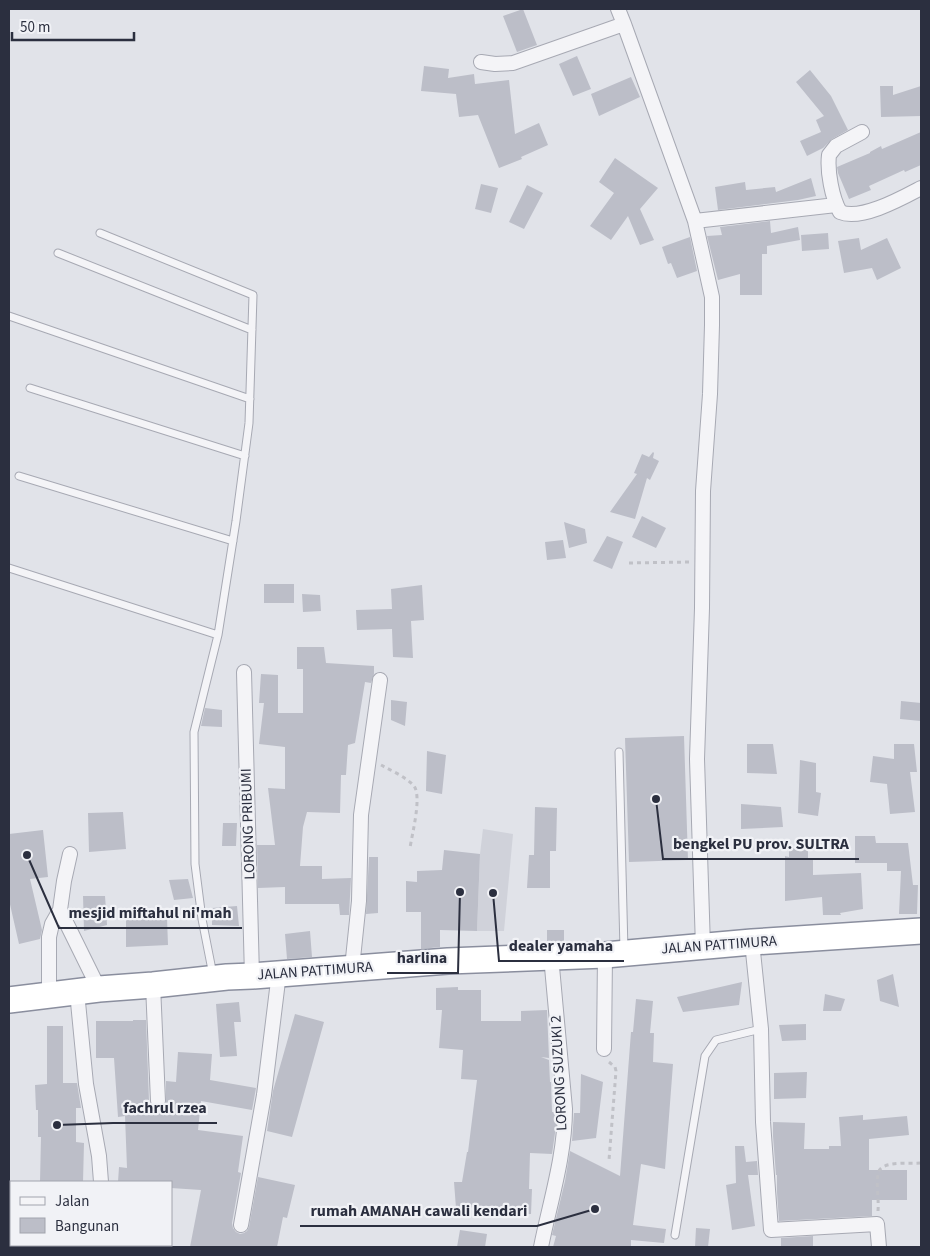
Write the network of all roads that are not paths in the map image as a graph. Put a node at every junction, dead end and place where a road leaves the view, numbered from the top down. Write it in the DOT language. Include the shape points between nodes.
graph roads {
  1 [pos="618,9"];
  2 [pos="624,24"];
  3 [pos="481,62"];
  4 [pos="862,132"];
  5 [pos="921,188"];
  6 [pos="836,205"];
  7 [pos="695,221"];
  8 [pos="100,233"];
  9 [pos="58,253"];
  10 [pos="9,316"];
  11 [pos="252,330"];
  12 [pos="30,388"];
  13 [pos="250,399"];
  14 [pos="244,456"];
  15 [pos="19,476"];
  16 [pos="233,540"];
  17 [pos="9,568"];
  18 [pos="218,636"];
  19 [pos="244,672"];
  20 [pos="380,680"];
  21 [pos="619,752"];
  22 [pos="70,854"];
  23 [pos="60,910"];
  24 [pos="921,931"];
  25 [pos="752,942"];
  26 [pos="703,947"];
  27 [pos="615,954"];
  28 [pos="551,956"];
  29 [pos="352,968"];
  30 [pos="279,973"];
  31 [pos="252,976"];
  32 [pos="214,978"];
  33 [pos="153,985"];
  34 [pos="88,990"];
  35 [pos="49,996"];
  36 [pos="9,1000"];
  37 [pos="761,1029"];
  38 [pos="604,1049"];
  39 [pos="158,1101"];
  40 [pos="101,1181"];
  41 [pos="241,1225"];
  42 [pos="674,1235"];
  43 [pos="541,1247"];
  44 [pos="879,1247"];
  1 -- 2 [label="street"];
  2 -- 3 [label="street" via="514,63"];
  2 -- 7 [label="street"];
  4 -- 6 [label="street" via="836,146 829,154"];
  5 -- 6 [label="street" via="858,213 844,214"];
  6 -- 7 [label="street"];
  7 -- 26 [label="street" via="712,296 710,394 702,491 697,758"];
  8 -- 11 [label="lane" via="254,295"];
  9 -- 11 [label="lane"];
  10 -- 13 [label="lane"];
  11 -- 13 [label="lane"];
  12 -- 14 [label="lane"];
  13 -- 14 [label="lane"];
  14 -- 16 [label="lane"];
  15 -- 16 [label="lane"];
  16 -- 18 [label="lane"];
  17 -- 18 [label="lane"];
  18 -- 32 [label="lane" via="194,732 195,864"];
  19 -- 31 [label="street, LORONG PRIBUMI"];
  20 -- 29 [label="street" via="361,814 358,910"];
  21 -- 27 [label="lane"];
  22 -- 23 [label="street"];
  23 -- 34 [label="street"];
  23 -- 35 [label="street" via="52,924 50,937"];
  24 -- 25 [label="highway, JALAN PATTIMURA"];
  25 -- 26 [label="highway, JALAN PATTIMURA"];
  25 -- 37 [label="street"];
  26 -- 27 [label="highway, JALAN PATTIMURA"];
  27 -- 28 [label="highway, JALAN PATTIMURA"];
  27 -- 38 [label="street"];
  28 -- 29 [label="highway, JALAN PATTIMURA"];
  28 -- 43 [label="street, LORONG SUZUKI 2" via="565,1126"];
  29 -- 30 [label="highway, JALAN PATTIMURA"];
  30 -- 31 [label="highway, JALAN PATTIMURA"];
  30 -- 41 [label="street" via="264,1095"];
  31 -- 32 [label="highway, JALAN PATTIMURA"];
  32 -- 33 [label="highway, JALAN PATTIMURA"];
  33 -- 34 [label="highway, JALAN PATTIMURA"];
  33 -- 39 [label="street"];
  34 -- 35 [label="highway, JALAN PATTIMURA"];
  34 -- 40 [label="street" via="86,1084"];
  35 -- 36 [label="highway, JALAN PATTIMURA"];
  37 -- 42 [label="lane" via="716,1040 705,1056"];
  37 -- 44 [label="street" via="763,1122 771,1230 877,1224"];
}
